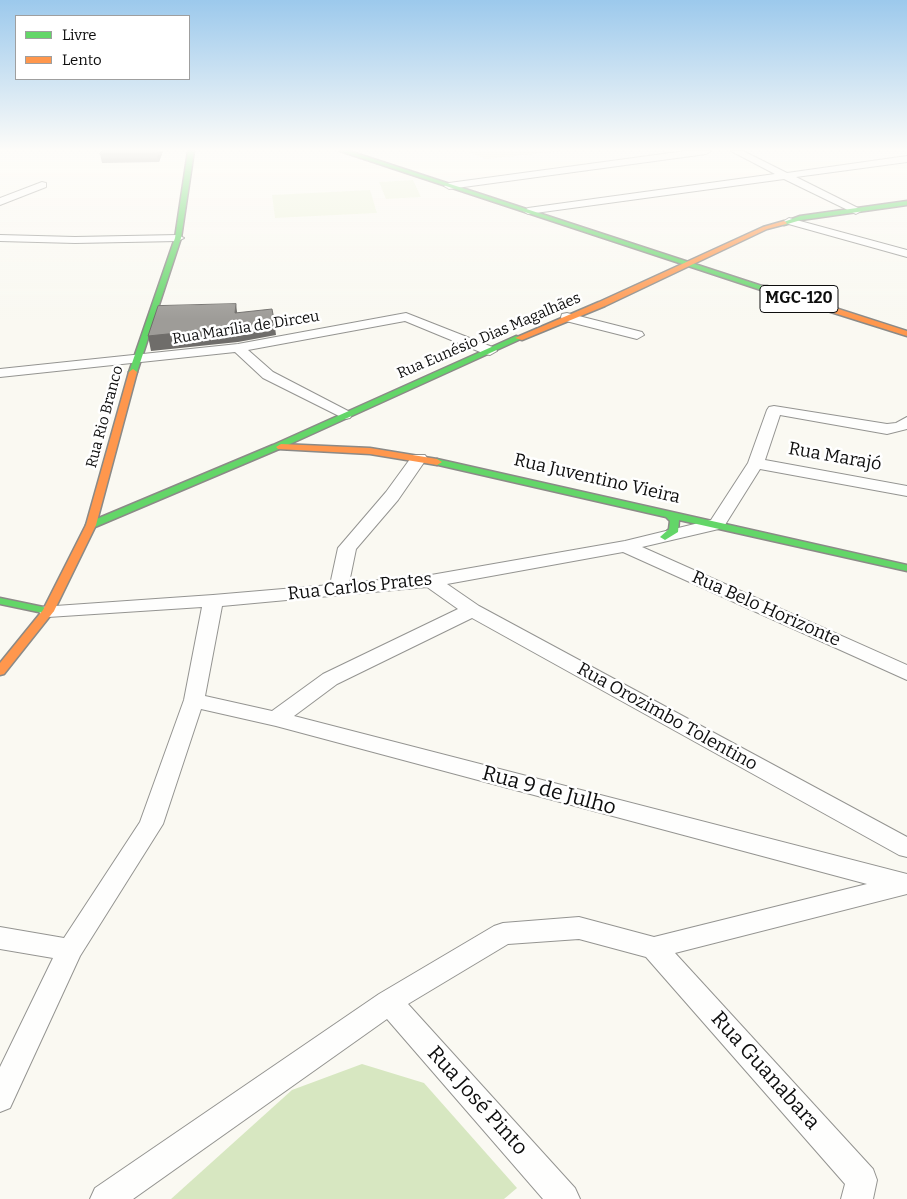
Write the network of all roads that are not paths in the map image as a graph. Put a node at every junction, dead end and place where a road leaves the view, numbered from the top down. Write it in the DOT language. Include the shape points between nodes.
graph roads {
  1 [pos="182,207"];
  2 [pos="515,207"];
  3 [pos="558,207"];
  4 [pos="848,207"];
  5 [pos="882,207"];
  6 [pos="528,211"];
  7 [pos="856,211"];
  8 [pos="795,219"];
  9 [pos="0,238"];
  10 [pos="178,238"];
  11 [pos="907,248"];
  12 [pos="907,254"];
  13 [pos="691,264"];
  14 [pos="568,317"];
  15 [pos="907,334"];
  16 [pos="637,335"];
  17 [pos="238,348"];
  18 [pos="490,351"];
  19 [pos="136,360"];
  20 [pos="0,367"];
  21 [pos="20,371"];
  22 [pos="0,373"];
  23 [pos="345,415"];
  24 [pos="907,422"];
  25 [pos="276,447"];
  26 [pos="418,458"];
  27 [pos="756,463"];
  28 [pos="907,490"];
  29 [pos="668,513"];
  30 [pos="717,524"];
  31 [pos="91,525"];
  32 [pos="665,537"];
  33 [pos="625,546"];
  34 [pos="907,568"];
  35 [pos="430,581"];
  36 [pos="338,590"];
  37 [pos="0,600"];
  38 [pos="212,601"];
  39 [pos="472,610"];
  40 [pos="48,612"];
  41 [pos="0,671"];
  42 [pos="907,673"];
  43 [pos="194,700"];
  44 [pos="276,719"];
  45 [pos="907,848"];
  46 [pos="906,884"];
  47 [pos="0,938"];
  48 [pos="654,948"];
  49 [pos="70,950"];
  50 [pos="390,1002"];
  51 [pos="0,1098"];
  52 [pos="106,1199"];
  53 [pos="564,1199"];
  54 [pos="857,1199"];
  1 -- 10 [label="main road, Rua Rio Branco"];
  2 -- 6 [label="main road, MGC-120"];
  3 -- 6 [label="street"];
  4 -- 7 [label="street"];
  5 -- 7 [label="main road, Rua Eunésio Dias Magalhães"];
  6 -- 13 [label="main road, MGC-120"];
  7 -- 8 [label="main road, Rua Eunésio Dias Magalhães"];
  8 -- 11 [label="street"];
  8 -- 12 [label="street"];
  8 -- 13 [label="main road, Rua Eunésio Dias Magalhães" via="765,228"];
  9 -- 10 [label="street"];
  10 -- 19 [label="main road, Rua Rio Branco"];
  13 -- 14 [label="main road, Rua Eunésio Dias Magalhães"];
  13 -- 15 [label="main road, MGC-120"];
  14 -- 16 [label="street"];
  14 -- 18 [label="main road, Rua Eunésio Dias Magalhães"];
  17 -- 18 [label="street, Rua Marília de Dirceu" via="406,316"];
  17 -- 19 [label="street, Rua Marília de Dirceu"];
  17 -- 23 [label="street" via="268,375"];
  18 -- 23 [label="main road, Rua Eunésio Dias Magalhães"];
  19 -- 21 [label="street, Rua Marília de Dirceu"];
  19 -- 31 [label="main road, Rua Rio Branco"];
  20 -- 21 [label="street"];
  21 -- 22 [label="street, Rua Marília de Dirceu"];
  23 -- 25 [label="main road, Rua Eunésio Dias Magalhães"];
  24 -- 27 [label="street" via="887,429 774,410"];
  25 -- 26 [label="main road, Rua Juventino Vieira" via="370,451"];
  25 -- 31 [label="main road, Rua Eunésio Dias Magalhães"];
  26 -- 29 [label="main road, Rua Juventino Vieira"];
  26 -- 36 [label="street" via="392,496 347,548"];
  27 -- 28 [label="street, Rua Marajó"];
  27 -- 30 [label="street"];
  29 -- 30 [label="main road, Rua Juventino Vieira"];
  29 -- 32 [label="main road" via="675,521 674,530"];
  30 -- 32 [label="street, Rua Carlos Prates"];
  30 -- 34 [label="main road, Rua Juventino Vieira"];
  31 -- 40 [label="main road, Rua Rio Branco"];
  32 -- 33 [label="street, Rua Carlos Prates"];
  33 -- 35 [label="street, Rua Carlos Prates"];
  33 -- 42 [label="street, Rua Belo Horizonte"];
  35 -- 36 [label="street, Rua Carlos Prates"];
  35 -- 39 [label="street, Rua Orozimbo Tolentino"];
  36 -- 38 [label="street, Rua Carlos Prates"];
  37 -- 40 [label="main road, Rua Carlos Prates"];
  38 -- 40 [label="street, Rua Carlos Prates"];
  38 -- 43 [label="street"];
  39 -- 44 [label="street" via="330,679"];
  39 -- 45 [label="street, Rua Orozimbo Tolentino"];
  40 -- 41 [label="main road, Rua Rio Branco"];
  43 -- 44 [label="street, Rua 9 de Julho"];
  43 -- 49 [label="street" via="151,824"];
  44 -- 46 [label="street, Rua 9 de Julho"];
  46 -- 48 [label="street"];
  47 -- 49 [label="street"];
  48 -- 50 [label="street" via="579,928 504,934"];
  48 -- 54 [label="street, Rua Guanabara" via="862,1180"];
  49 -- 51 [label="street"];
  50 -- 52 [label="street"];
  50 -- 53 [label="street, Rua José Pinto"];
}
